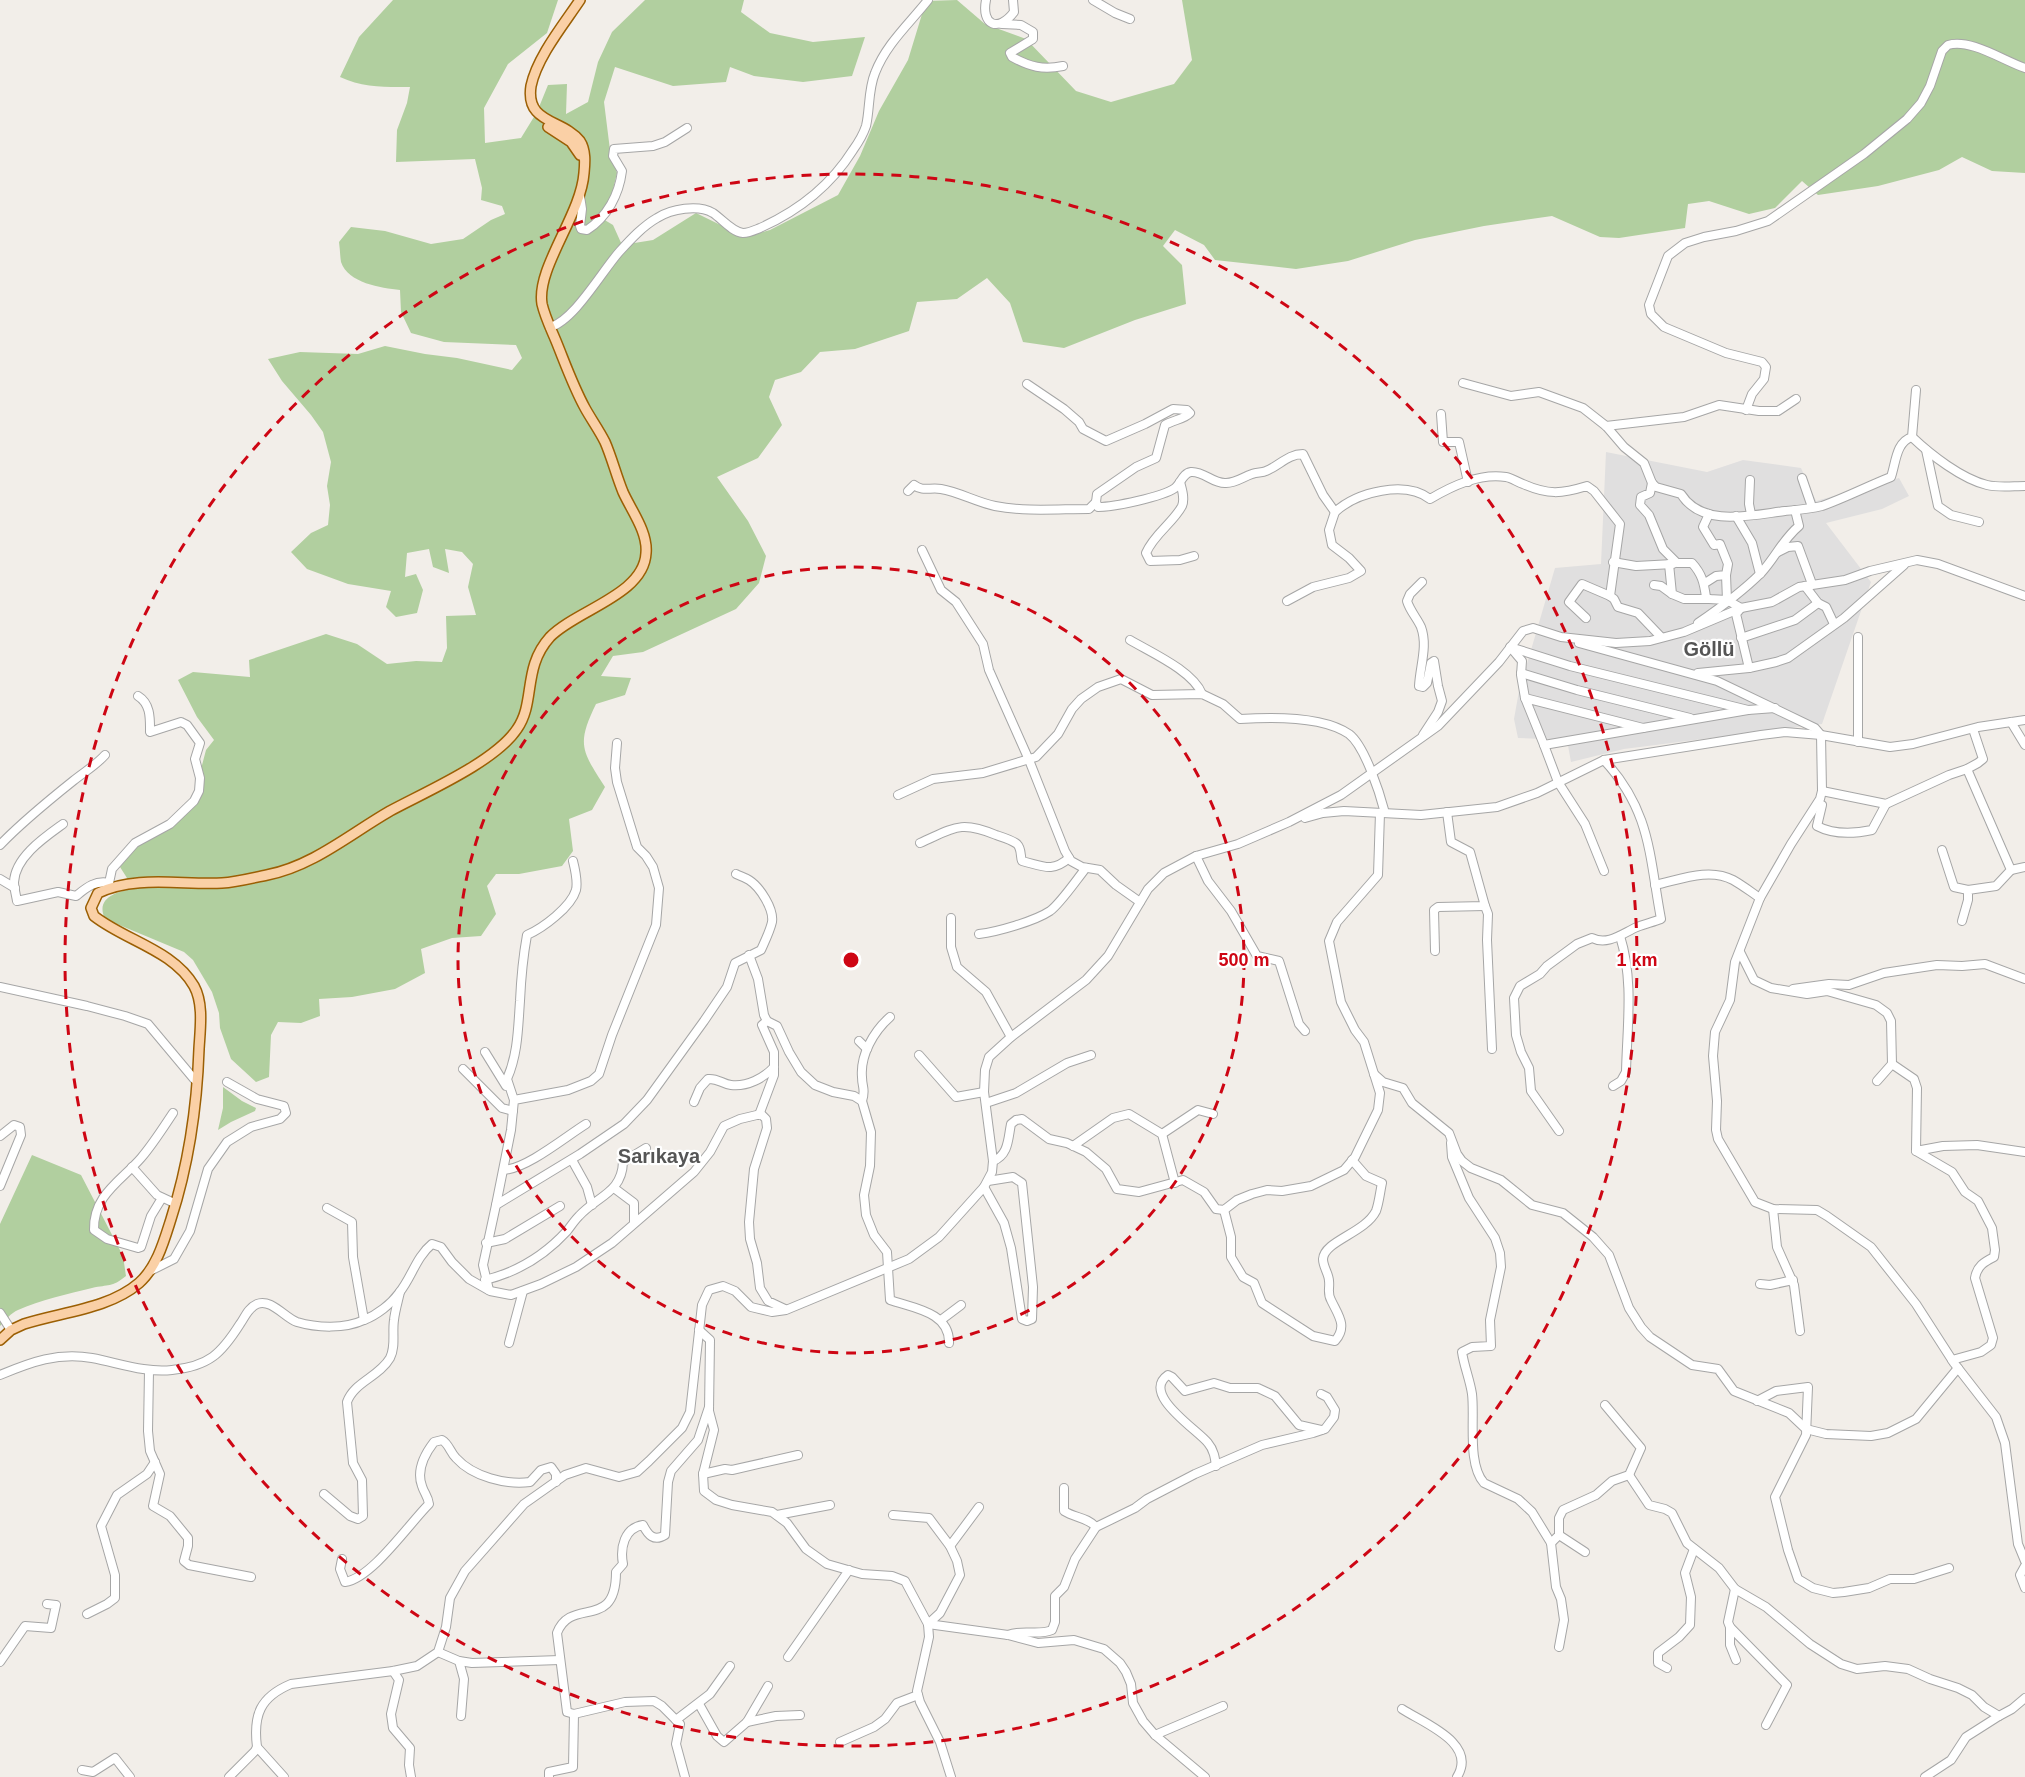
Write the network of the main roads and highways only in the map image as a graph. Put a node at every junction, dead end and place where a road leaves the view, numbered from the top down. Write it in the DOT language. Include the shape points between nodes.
graph roads {
  1 [pos="574,0"];
  2 [pos="580,0"];
  3 [pos="6,1330"];
  4 [pos="0,1340"];
  1 -- 3 [label="main road" via="535,61 526,86 531,112 571,142 581,161 574,201 542,272 536,298 564,377 603,452 638,536 642,548 638,567 624,583 548,633 525,674 514,726 457,769 289,865 224,877 109,884 89,898 90,920 152,955 190,989 195,1012 190,1121 158,1247 140,1276 99,1298 31,1316"];
  2 -- 3 [label="main road" via="543,56 531,95 538,113 573,135 583,147 580,196 549,268 542,289 543,306 576,390 605,443 645,539 642,570 632,583 566,624 544,644 534,664 524,715 516,731 468,769 296,868 224,883 117,886 94,897 94,916 166,958 195,988 199,1002 198,1081 192,1136 164,1242 141,1281 115,1297"];
  3 -- 4 [label="main road"];
}
